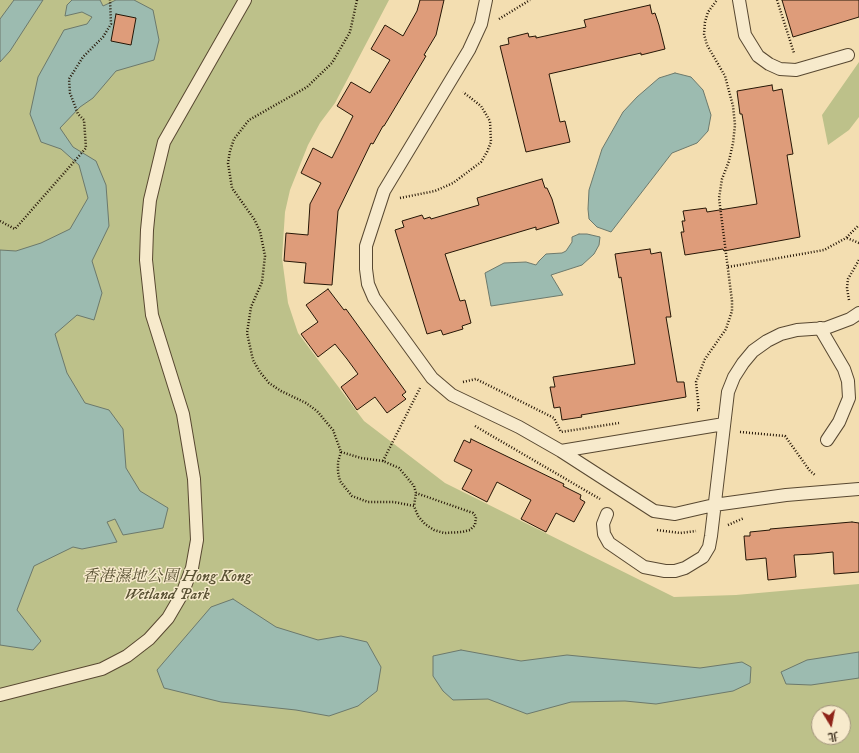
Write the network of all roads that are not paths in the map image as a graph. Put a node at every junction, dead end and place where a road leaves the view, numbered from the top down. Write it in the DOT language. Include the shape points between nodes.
graph roads {
  1 [pos="245,0"];
  2 [pos="486,0"];
  3 [pos="739,0"];
  4 [pos="848,55"];
  5 [pos="858,313"];
  6 [pos="820,328"];
  7 [pos="724,424"];
  8 [pos="827,440"];
  9 [pos="561,451"];
  10 [pos="859,489"];
  11 [pos="714,505"];
  12 [pos="607,514"];
  13 [pos="0,695"];
  1 -- 13 [label="lane" via="164,142 152,193 147,230 146,260 152,315 183,414 194,479 197,540 192,568 182,594 168,618 149,639 127,656 102,669"];
  2 -- 9 [label="lane" via="480,24 469,50 384,191 368,240 368,284 374,298 432,378 443,388"];
  3 -- 4 [label="lane" via="745,35 758,56 768,64 780,69 796,70"];
  5 -- 6 [label="lane" via="838,324"];
  6 -- 7 [label="lane" via="781,334 753,351 742,363 728,392"];
  6 -- 8 [label="lane" via="844,369 848,381 849,398 839,422"];
  7 -- 9 [label="lane"];
  7 -- 11 [label="lane"];
  9 -- 11 [label="lane" via="654,511 675,514"];
  10 -- 11 [label="lane" via="786,495"];
  11 -- 12 [label="lane" via="709,547 703,557 685,568 664,572 644,567 609,544 603,524"];
}
